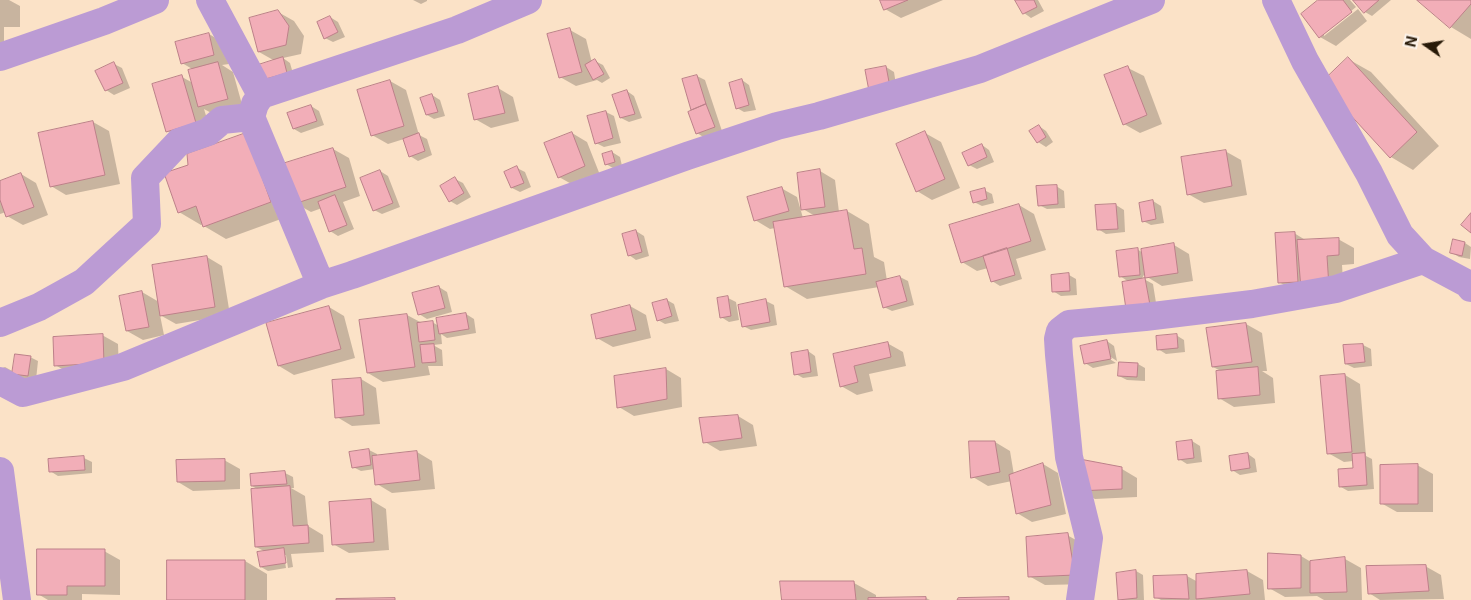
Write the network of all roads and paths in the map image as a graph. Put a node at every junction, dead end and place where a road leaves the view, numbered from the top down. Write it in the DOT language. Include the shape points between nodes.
graph roads {
  1 [pos="155,0"];
  2 [pos="210,0"];
  3 [pos="528,0"];
  4 [pos="1151,0"];
  5 [pos="1276,0"];
  6 [pos="0,57"];
  7 [pos="256,106"];
  8 [pos="1423,260"];
  9 [pos="321,285"];
  10 [pos="1470,285"];
  11 [pos="0,323"];
  12 [pos="0,381"];
  13 [pos="0,471"];
  14 [pos="17,600"];
  15 [pos="1080,600"];
  1 -- 6 [label="street"];
  2 -- 7 [label="street"];
  3 -- 7 [label="street" via="458,30"];
  4 -- 9 [label="street" via="980,68 777,126"];
  5 -- 8 [label="street" via="1305,61 1369,173 1400,235"];
  7 -- 9 [label="street"];
  7 -- 11 [label="street" via="222,120 208,132 179,142 145,178 147,224 84,282 39,307"];
  8 -- 10 [label="street"];
  8 -- 15 [label="street" via="1336,289 1252,304 1069,324 1060,331 1059,355 1070,457 1089,538"];
  9 -- 12 [label="street" via="124,367 23,393"];
  13 -- 14 [label="street"];
}
